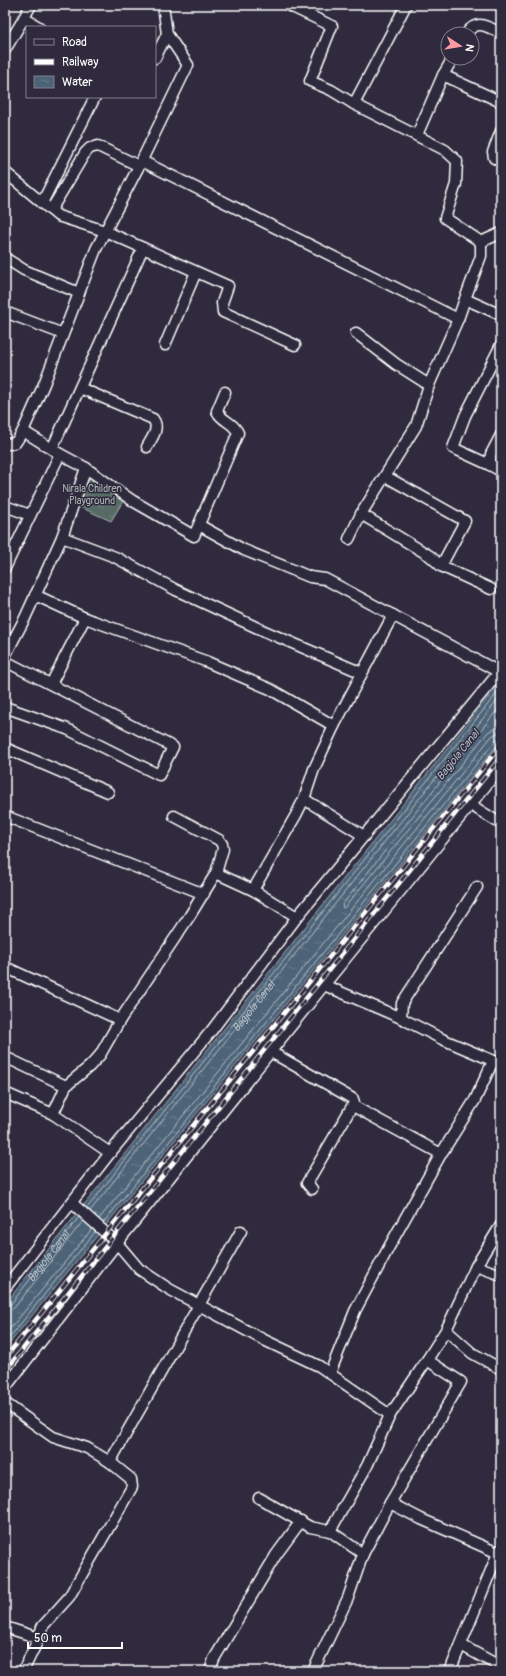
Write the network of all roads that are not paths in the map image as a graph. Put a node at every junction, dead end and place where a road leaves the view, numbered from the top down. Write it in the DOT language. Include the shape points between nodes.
graph roads {
  1 [pos="31,5"];
  2 [pos="288,5"];
  3 [pos="406,5"];
  4 [pos="160,6"];
  5 [pos="24,18"];
  6 [pos="37,26"];
  7 [pos="472,26"];
  8 [pos="501,33"];
  9 [pos="9,34"];
  10 [pos="167,34"];
  11 [pos="5,50"];
  12 [pos="156,56"];
  13 [pos="448,66"];
  14 [pos="443,75"];
  15 [pos="94,98"];
  16 [pos="501,102"];
  17 [pos="354,104"];
  18 [pos="501,131"];
  19 [pos="417,135"];
  20 [pos="501,161"];
  21 [pos="140,164"];
  22 [pos="5,172"];
  23 [pos="42,203"];
  24 [pos="51,210"];
  25 [pos="105,231"];
  26 [pos="501,233"];
  27 [pos="481,242"];
  28 [pos="143,248"];
  29 [pos="5,258"];
  30 [pos="196,272"];
  31 [pos="79,293"];
  32 [pos="465,299"];
  33 [pos="5,312"];
  34 [pos="501,314"];
  35 [pos="458,319"];
  36 [pos="356,333"];
  37 [pos="63,334"];
  38 [pos="165,345"];
  39 [pos="295,345"];
  40 [pos="501,345"];
  41 [pos="429,385"];
  42 [pos="80,388"];
  43 [pos="225,392"];
  44 [pos="23,431"];
  45 [pos="501,435"];
  46 [pos="5,442"];
  47 [pos="148,447"];
  48 [pos="56,452"];
  49 [pos="490,465"];
  50 [pos="86,468"];
  51 [pos="501,472"];
  52 [pos="386,476"];
  53 [pos="5,506"];
  54 [pos="361,514"];
  55 [pos="30,515"];
  56 [pos="199,525"];
  57 [pos="62,537"];
  58 [pos="349,539"];
  59 [pos="10,548"];
  60 [pos="441,566"];
  61 [pos="5,568"];
  62 [pos="490,589"];
  63 [pos="35,595"];
  64 [pos="393,615"];
  65 [pos="85,618"];
  66 [pos="5,656"];
  67 [pos="5,661"];
  68 [pos="500,671"];
  69 [pos="362,673"];
  70 [pos="51,684"];
  71 [pos="5,707"];
  72 [pos="334,726"];
  73 [pos="5,748"];
  74 [pos="501,767"];
  75 [pos="108,792"];
  76 [pos="304,799"];
  77 [pos="471,805"];
  78 [pos="5,816"];
  79 [pos="174,816"];
  80 [pos="501,824"];
  81 [pos="364,836"];
  82 [pos="216,873"];
  83 [pos="477,887"];
  84 [pos="253,890"];
  85 [pos="204,894"];
  86 [pos="297,917"];
  87 [pos="5,967"];
  88 [pos="324,985"];
  89 [pos="401,1018"];
  90 [pos="120,1020"];
  91 [pos="271,1052"];
  92 [pos="5,1057"];
  93 [pos="497,1063"];
  94 [pos="66,1086"];
  95 [pos="5,1093"];
  96 [pos="354,1103"];
  97 [pos="53,1114"];
  98 [pos="110,1153"];
  99 [pos="441,1154"];
  100 [pos="312,1189"];
  101 [pos="73,1205"];
  102 [pos="501,1225"];
  103 [pos="241,1231"];
  104 [pos="117,1243"];
  105 [pos="476,1266"];
  106 [pos="501,1275"];
  107 [pos="5,1288"];
  108 [pos="198,1305"];
  109 [pos="446,1330"];
  110 [pos="427,1360"];
  111 [pos="501,1370"];
  112 [pos="330,1373"];
  113 [pos="5,1388"];
  114 [pos="5,1402"];
  115 [pos="390,1415"];
  116 [pos="110,1462"];
  117 [pos="259,1498"];
  118 [pos="390,1503"];
  119 [pos="301,1521"];
  120 [pos="330,1531"];
  121 [pos="499,1551"];
  122 [pos="363,1554"];
  123 [pos="5,1627"];
  124 [pos="39,1638"];
  125 [pos="461,1645"];
  126 [pos="501,1667"];
  127 [pos="23,1671"];
  128 [pos="210,1671"];
  129 [pos="313,1671"];
  130 [pos="450,1671"];
  1 -- 5 [label="street"];
  2 -- 17 [label="street" via="332,26 310,81"];
  3 -- 17 [label="street"];
  4 -- 10 [label="street"];
  5 -- 6 [label="street"];
  5 -- 9 [label="street"];
  7 -- 8 [label="street" via="482,25"];
  9 -- 11 [label="street"];
  10 -- 12 [label="street"];
  10 -- 21 [label="street" via="188,65"];
  13 -- 14 [label="street"];
  14 -- 16 [label="street"];
  14 -- 19 [label="street"];
  15 -- 23 [label="street"];
  17 -- 19 [label="street"];
  18 -- 20 [label="street" via="493,152 494,158"];
  19 -- 27 [label="street" via="445,150 457,161 456,184 445,218"];
  21 -- 24 [label="street" via="98,146 90,148"];
  21 -- 25 [label="street"];
  21 -- 35 [label="street"];
  22 -- 23 [label="street"];
  23 -- 24 [label="street"];
  24 -- 25 [label="street" via="58,216"];
  25 -- 28 [label="street"];
  25 -- 31 [label="street"];
  26 -- 27 [label="street"];
  27 -- 32 [label="street" via="482,256"];
  28 -- 30 [label="street"];
  28 -- 42 [label="street"];
  29 -- 31 [label="street" via="24,270"];
  30 -- 38 [label="street"];
  30 -- 39 [label="street" via="228,286 222,303 223,312"];
  31 -- 37 [label="street"];
  32 -- 34 [label="street"];
  32 -- 35 [label="street"];
  33 -- 37 [label="street"];
  35 -- 41 [label="street"];
  36 -- 41 [label="street" via="396,364"];
  37 -- 44 [label="street"];
  40 -- 49 [label="street" via="465,416 453,448"];
  41 -- 52 [label="street" via="416,426"];
  42 -- 47 [label="street" via="153,419 157,429"];
  42 -- 48 [label="street"];
  43 -- 56 [label="street" via="216,411 236,427 238,433"];
  44 -- 46 [label="street" via="16,442"];
  44 -- 48 [label="street"];
  45 -- 49 [label="street" via="490,454"];
  48 -- 50 [label="street"];
  48 -- 55 [label="street"];
  49 -- 51 [label="street"];
  50 -- 56 [label="street" via="133,501 194,536"];
  50 -- 57 [label="street"];
  52 -- 54 [label="street"];
  52 -- 60 [label="street" via="465,521"];
  53 -- 55 [label="street"];
  54 -- 58 [label="street"];
  54 -- 60 [label="street" via="430,556"];
  55 -- 59 [label="street"];
  56 -- 64 [label="street" via="244,550 310,577 325,579"];
  57 -- 63 [label="street"];
  57 -- 69 [label="street" via="115,557 183,594"];
  59 -- 61 [label="street"];
  60 -- 62 [label="street"];
  63 -- 65 [label="street"];
  63 -- 66 [label="street"];
  64 -- 68 [label="street"];
  64 -- 69 [label="street"];
  65 -- 70 [label="street"];
  65 -- 72 [label="street" via="206,661 270,688"];
  67 -- 70 [label="street"];
  68 -- 81 [label="street"];
  69 -- 72 [label="street"];
  70 -- 71 [label="street" via="173,747 159,776 67,729"];
  72 -- 76 [label="street" via="314,769"];
  73 -- 75 [label="street"];
  74 -- 77 [label="street"];
  76 -- 81 [label="street"];
  76 -- 84 [label="street"];
  77 -- 80 [label="street"];
  77 -- 88 [label="street"];
  78 -- 85 [label="street"];
  79 -- 82 [label="street" via="222,844"];
  81 -- 86 [label="street"];
  82 -- 84 [label="street"];
  82 -- 85 [label="street"];
  83 -- 89 [label="street" via="402,1003"];
  84 -- 86 [label="street"];
  85 -- 90 [label="street"];
  86 -- 98 [label="street" via="212,1030"];
  87 -- 90 [label="street"];
  88 -- 89 [label="street"];
  88 -- 91 [label="street"];
  89 -- 93 [label="street"];
  90 -- 94 [label="street" via="100,1055"];
  91 -- 96 [label="street" via="353,1099"];
  91 -- 104 [label="street"];
  92 -- 94 [label="street"];
  93 -- 99 [label="street"];
  94 -- 97 [label="street"];
  95 -- 97 [label="street"];
  96 -- 99 [label="street" via="355,1107"];
  96 -- 100 [label="street" via="307,1182"];
  97 -- 98 [label="street"];
  98 -- 101 [label="street"];
  99 -- 112 [label="street" via="355,1310"];
  101 -- 104 [label="street"];
  101 -- 107 [label="street"];
  102 -- 105 [label="street"];
  103 -- 108 [label="street"];
  104 -- 108 [label="street" via="139,1269"];
  104 -- 113 [label="street"];
  105 -- 106 [label="street"];
  105 -- 109 [label="street"];
  108 -- 112 [label="street"];
  108 -- 116 [label="street"];
  109 -- 110 [label="street"];
  109 -- 111 [label="street" via="472,1352"];
  110 -- 115 [label="street"];
  110 -- 118 [label="street" via="461,1382"];
  112 -- 115 [label="street"];
  114 -- 116 [label="street" via="53,1437 87,1448"];
  115 -- 120 [label="street" via="367,1466"];
  116 -- 124 [label="street" via="131,1479 132,1488 69,1598 42,1627"];
  117 -- 119 [label="street"];
  118 -- 121 [label="street" via="421,1519"];
  118 -- 122 [label="street"];
  119 -- 120 [label="street" via="310,1527"];
  119 -- 128 [label="street" via="276,1555 214,1659"];
  120 -- 122 [label="street"];
  121 -- 125 [label="street"];
  122 -- 129 [label="street" via="348,1598"];
  123 -- 124 [label="street"];
  124 -- 127 [label="street"];
  125 -- 126 [label="street"];
  125 -- 130 [label="street"];
}
